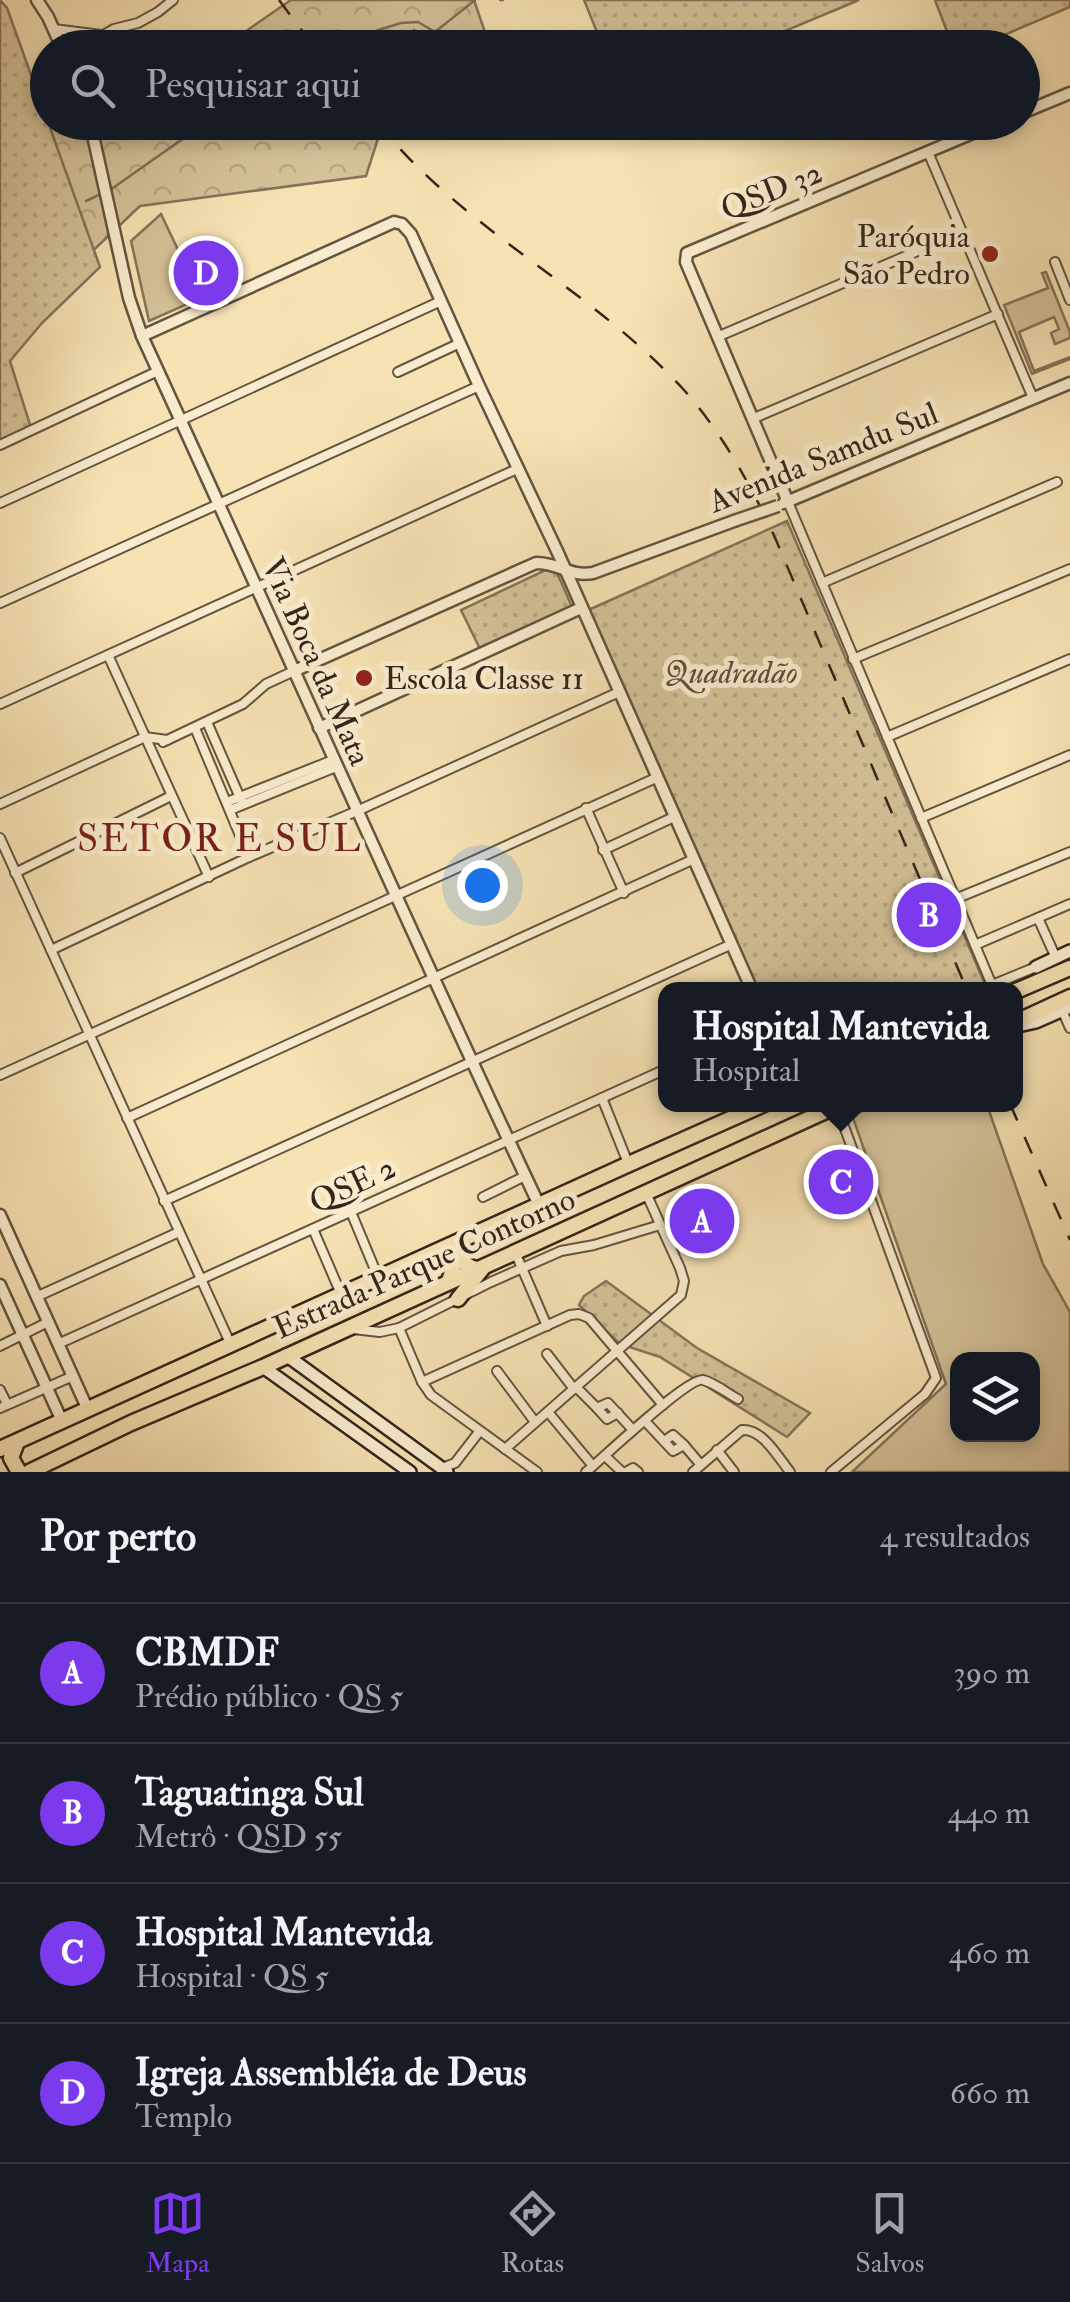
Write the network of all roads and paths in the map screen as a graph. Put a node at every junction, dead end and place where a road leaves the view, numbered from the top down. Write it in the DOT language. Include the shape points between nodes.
graph roads {
  1 [pos="37,0"];
  2 [pos="174,0"];
  3 [pos="54,29"];
  4 [pos="63,30"];
  5 [pos="114,30"];
  6 [pos="1070,93"];
  7 [pos="1040,106"];
  8 [pos="94,140"];
  9 [pos="956,140"];
  10 [pos="928,152"];
  11 [pos="962,232"];
  12 [pos="1055,262"];
  13 [pos="1070,300"];
  14 [pos="442,302"];
  15 [pos="998,314"];
  16 [pos="142,336"];
  17 [pos="718,336"];
  18 [pos="460,344"];
  19 [pos="158,371"];
  20 [pos="398,372"];
  21 [pos="1070,383"];
  22 [pos="479,386"];
  23 [pos="1033,398"];
  24 [pos="752,419"];
  25 [pos="181,421"];
  26 [pos="0,445"];
  27 [pos="517,469"];
  28 [pos="1057,482"];
  29 [pos="0,504"];
  30 [pos="783,504"];
  31 [pos="218,505"];
  32 [pos="550,538"];
  33 [pos="536,562"];
  34 [pos="564,568"];
  35 [pos="1070,569"];
  36 [pos="593,573"];
  37 [pos="822,582"];
  38 [pos="258,587"];
  39 [pos="0,603"];
  40 [pos="578,603"];
  41 [pos="108,655"];
  42 [pos="1070,659"];
  43 [pos="854,660"];
  44 [pos="294,672"];
  45 [pos="619,692"];
  46 [pos="0,704"];
  47 [pos="207,722"];
  48 [pos="194,728"];
  49 [pos="319,728"];
  50 [pos="145,737"];
  51 [pos="886,737"];
  52 [pos="168,740"];
  53 [pos="150,748"];
  54 [pos="1070,755"];
  55 [pos="334,764"];
  56 [pos="658,777"];
  57 [pos="171,796"];
  58 [pos="242,800"];
  59 [pos="0,804"];
  60 [pos="229,806"];
  61 [pos="586,808"];
  62 [pos="357,811"];
  63 [pos="676,816"];
  64 [pos="921,818"];
  65 [pos="0,838"];
  66 [pos="604,850"];
  67 [pos="1070,852"];
  68 [pos="249,857"];
  69 [pos="694,859"];
  70 [pos="15,873"];
  71 [pos="209,877"];
  72 [pos="624,892"];
  73 [pos="396,895"];
  74 [pos="955,899"];
  75 [pos="1070,904"];
  76 [pos="1038,918"];
  77 [pos="732,944"];
  78 [pos="975,944"];
  79 [pos="51,950"];
  80 [pos="1070,952"];
  81 [pos="1056,958"];
  82 [pos="1036,967"];
  83 [pos="1070,968"];
  84 [pos="1051,976"];
  85 [pos="434,979"];
  86 [pos="749,982"];
  87 [pos="991,982"];
  88 [pos="1004,982"];
  89 [pos="1023,986"];
  90 [pos="1023,988"];
  91 [pos="1066,1004"];
  92 [pos="1023,1021"];
  93 [pos="1070,1028"];
  94 [pos="89,1034"];
  95 [pos="472,1063"];
  96 [pos="658,1073"];
  97 [pos="0,1075"];
  98 [pos="602,1098"];
  99 [pos="746,1112"];
  100 [pos="824,1112"];
  101 [pos="841,1112"];
  102 [pos="127,1118"];
  103 [pos="509,1140"];
  104 [pos="628,1164"];
  105 [pos="525,1176"];
  106 [pos="646,1193"];
  107 [pos="482,1196"];
  108 [pos="164,1201"];
  109 [pos="539,1205"];
  110 [pos="351,1212"];
  111 [pos="0,1215"];
  112 [pos="660,1225"];
  113 [pos="314,1229"];
  114 [pos="180,1232"];
  115 [pos="464,1240"];
  116 [pos="440,1251"];
  117 [pos="515,1252"];
  118 [pos="480,1267"];
  119 [pos="522,1269"];
  120 [pos="378,1278"];
  121 [pos="200,1280"];
  122 [pos="448,1281"];
  123 [pos="1,1289"];
  124 [pos="342,1295"];
  125 [pos="36,1297"];
  126 [pos="458,1299"];
  127 [pos="48,1322"];
  128 [pos="547,1326"];
  129 [pos="343,1328"];
  130 [pos="399,1328"];
  131 [pos="22,1335"];
  132 [pos="58,1344"];
  133 [pos="231,1345"];
  134 [pos="0,1346"];
  135 [pos="617,1353"];
  136 [pos="547,1354"];
  137 [pos="286,1355"];
  138 [pos="263,1366"];
  139 [pos="496,1371"];
  140 [pos="73,1376"];
  141 [pos="422,1382"];
  142 [pos="146,1385"];
  143 [pos="46,1387"];
  144 [pos="575,1388"];
  145 [pos="0,1390"];
  146 [pos="122,1396"];
  147 [pos="738,1399"];
  148 [pos="662,1405"];
  149 [pos="4,1406"];
  150 [pos="359,1408"];
  151 [pos="160,1409"];
  152 [pos="88,1410"];
  153 [pos="548,1412"];
  154 [pos="62,1421"];
  155 [pos="645,1421"];
  156 [pos="131,1422"];
  157 [pos="341,1422"];
  158 [pos="536,1422"];
  159 [pos="633,1430"];
  160 [pos="479,1432"];
  161 [pos="17,1442"];
  162 [pos="0,1449"];
  163 [pos="505,1449"];
  164 [pos="718,1450"];
  165 [pos="605,1456"];
  166 [pos="0,1459"];
  167 [pos="450,1469"];
  168 [pos="590,1469"];
  169 [pos="697,1469"];
  170 [pos="6,1472"];
  171 [pos="19,1472"];
  172 [pos="29,1472"];
  173 [pos="410,1472"];
  174 [pos="537,1472"];
  175 [pos="624,1472"];
  176 [pos="638,1472"];
  177 [pos="734,1472"];
  178 [pos="790,1472"];
  179 [pos="831,1472"];
  1 -- 3 [label="street"];
  2 -- 5 [label="street"];
  3 -- 4 [label="street"];
  6 -- 7 [label="street"];
  8 -- 16 [label="street, Via Boca da Mata"];
  9 -- 10 [label="street, QSD 32"];
  10 -- 11 [label="street"];
  10 -- 17 [label="street, QSD 32" via="688,251 686,262"];
  11 -- 15 [label="street"];
  11 -- 17 [label="street"];
  12 -- 13 [label="street"];
  14 -- 16 [label="street" via="409,230 394,222"];
  14 -- 18 [label="street"];
  14 -- 25 [label="street"];
  15 -- 23 [label="street"];
  15 -- 24 [label="street"];
  16 -- 19 [label="street, Via Boca da Mata"];
  17 -- 24 [label="street"];
  18 -- 20 [label="street"];
  18 -- 22 [label="street"];
  19 -- 25 [label="street, Via Boca da Mata"];
  19 -- 26 [label="street"];
  21 -- 23 [label="street, Avenida Samdu Sul"];
  22 -- 27 [label="street"];
  22 -- 31 [label="street"];
  23 -- 30 [label="street, Avenida Samdu Sul"];
  24 -- 30 [label="street"];
  25 -- 29 [label="street"];
  25 -- 31 [label="street, Via Boca da Mata"];
  27 -- 32 [label="street"];
  27 -- 38 [label="street"];
  28 -- 37 [label="street"];
  30 -- 36 [label="street, Avenida Samdu Sul, bridge"];
  30 -- 37 [label="street"];
  31 -- 38 [label="street, Via Boca da Mata"];
  31 -- 39 [label="street"];
  32 -- 33 [label="street" via="548,553"];
  32 -- 34 [label="street"];
  33 -- 34 [label="street"];
  33 -- 44 [label="street"];
  34 -- 36 [label="street"];
  34 -- 40 [label="street"];
  35 -- 43 [label="street"];
  36 -- 40 [label="street"];
  37 -- 43 [label="street"];
  38 -- 41 [label="street"];
  38 -- 44 [label="street, Via Boca da Mata"];
  40 -- 45 [label="street"];
  40 -- 49 [label="street"];
  41 -- 46 [label="street"];
  41 -- 50 [label="street"];
  42 -- 51 [label="street"];
  43 -- 51 [label="street"];
  44 -- 47 [label="street"];
  44 -- 49 [label="street, Via Boca da Mata"];
  45 -- 56 [label="street"];
  45 -- 62 [label="street"];
  47 -- 48 [label="street"];
  47 -- 58 [label="street"];
  48 -- 52 [label="street"];
  48 -- 60 [label="street"];
  49 -- 55 [label="street, Via Boca da Mata"];
  50 -- 52 [label="street"];
  50 -- 53 [label="street"];
  50 -- 59 [label="street"];
  51 -- 64 [label="street"];
  52 -- 53 [label="street"];
  53 -- 57 [label="street"];
  54 -- 64 [label="street"];
  55 -- 58 [label="street"];
  55 -- 62 [label="street, Via Boca da Mata"];
  56 -- 61 [label="street"];
  56 -- 63 [label="street"];
  57 -- 70 [label="street"];
  57 -- 71 [label="street"];
  58 -- 60 [label="street"];
  60 -- 68 [label="street"];
  61 -- 66 [label="street"];
  61 -- 73 [label="street"];
  62 -- 68 [label="street"];
  62 -- 73 [label="street, Via Boca da Mata"];
  63 -- 66 [label="street"];
  63 -- 69 [label="street"];
  64 -- 74 [label="street"];
  65 -- 70 [label="street"];
  66 -- 72 [label="street"];
  67 -- 74 [label="street"];
  68 -- 71 [label="street"];
  69 -- 72 [label="street"];
  69 -- 77 [label="street"];
  70 -- 79 [label="street"];
  71 -- 79 [label="street"];
  72 -- 85 [label="street"];
  73 -- 85 [label="street, Via Boca da Mata"];
  73 -- 94 [label="street"];
  74 -- 78 [label="street"];
  75 -- 76 [label="street"];
  76 -- 78 [label="street"];
  76 -- 81 [label="street"];
  77 -- 86 [label="street"];
  77 -- 95 [label="street"];
  78 -- 87 [label="street"];
  79 -- 94 [label="street"];
  80 -- 81 [label="main road"];
  81 -- 82 [label="main road"];
  82 -- 88 [label="street"];
  82 -- 89 [label="highway"];
  83 -- 84 [label="highway"];
  84 -- 90 [label="highway"];
  84 -- 91 [label="highway" via="1064,989"];
  85 -- 95 [label="street, Via Boca da Mata"];
  85 -- 102 [label="street"];
  91 -- 92 [label="highway"];
  91 -- 93 [label="street"];
  94 -- 97 [label="street"];
  94 -- 102 [label="street"];
  95 -- 103 [label="street, Via Boca da Mata"];
  95 -- 108 [label="street"];
  96 -- 98 [label="street, QSE 2"];
  98 -- 103 [label="street, QSE 2"];
  98 -- 104 [label="street"];
  99 -- 104 [label="highway, Estrada Parque Contorno"];
  100 -- 106 [label="highway, Estrada Parque Contorno"];
  101 -- 179 [label="street" via="936,1378"];
  102 -- 108 [label="street"];
  103 -- 105 [label="street, Via Boca da Mata"];
  103 -- 110 [label="street, QSE 2"];
  104 -- 109 [label="highway, Estrada Parque Contorno"];
  105 -- 107 [label="street"];
  105 -- 109 [label="street, Via Boca da Mata"];
  106 -- 112 [label="street"];
  106 -- 117 [label="highway, Estrada Parque Contorno"];
  108 -- 114 [label="street"];
  109 -- 115 [label="highway, Estrada Parque Contorno"];
  110 -- 113 [label="street, QSE 2"];
  110 -- 120 [label="street"];
  111 -- 125 [label="street"];
  112 -- 119 [label="street" via="561,1251"];
  112 -- 135 [label="street" via="684,1288"];
  113 -- 121 [label="street, QSE 2"];
  113 -- 124 [label="street"];
  114 -- 121 [label="street"];
  114 -- 125 [label="street"];
  115 -- 116 [label="highway, Estrada Parque Contorno"];
  115 -- 118 [label="highway" via="463,1262"];
  116 -- 120 [label="highway, Estrada Parque Contorno"];
  116 -- 122 [label="highway" via="454,1266"];
  117 -- 118 [label="highway, Estrada Parque Contorno"];
  117 -- 119 [label="street"];
  118 -- 122 [label="highway, Estrada Parque Contorno"];
  118 -- 126 [label="highway"];
  119 -- 126 [label="street"];
  119 -- 128 [label="street"];
  120 -- 124 [label="highway, Estrada Parque Contorno"];
  121 -- 132 [label="street, QSE 2"];
  121 -- 133 [label="street"];
  122 -- 129 [label="highway, Estrada Parque Contorno"];
  123 -- 131 [label="street"];
  124 -- 133 [label="highway, Estrada Parque Contorno"];
  125 -- 127 [label="street"];
  126 -- 130 [label="street"];
  127 -- 131 [label="street"];
  127 -- 132 [label="street"];
  128 -- 135 [label="street" via="584,1315"];
  128 -- 141 [label="street"];
  129 -- 130 [label="street"];
  129 -- 137 [label="highway, Estrada Parque Contorno"];
  130 -- 141 [label="street"];
  131 -- 134 [label="street"];
  131 -- 143 [label="street"];
  132 -- 140 [label="street"];
  133 -- 142 [label="highway, Estrada Parque Contorno"];
  135 -- 144 [label="street"];
  135 -- 148 [label="street"];
  136 -- 144 [label="street"];
  137 -- 138 [label="highway, Estrada Parque Contorno"];
  137 -- 150 [label="main road"];
  138 -- 151 [label="highway, Estrada Parque Contorno"];
  138 -- 157 [label="main road"];
  139 -- 158 [label="street"];
  140 -- 143 [label="street"];
  140 -- 152 [label="street"];
  141 -- 160 [label="street"];
  142 -- 146 [label="highway, Estrada Parque Contorno"];
  142 -- 151 [label="highway" via="144,1405"];
  143 -- 149 [label="street"];
  143 -- 154 [label="street"];
  144 -- 153 [label="street"];
  144 -- 159 [label="street" via="609,1420 618,1413"];
  145 -- 149 [label="street"];
  146 -- 152 [label="highway, Estrada Parque Contorno"];
  146 -- 156 [label="highway" via="136,1406"];
  147 -- 148 [label="street" via="699,1380"];
  148 -- 155 [label="street"];
  150 -- 157 [label="main road"];
  150 -- 167 [label="main road"];
  151 -- 156 [label="highway, Estrada Parque Contorno"];
  152 -- 154 [label="highway, Estrada Parque Contorno"];
  153 -- 158 [label="street"];
  153 -- 168 [label="street"];
  154 -- 161 [label="highway, Estrada Parque Contorno"];
  155 -- 159 [label="street"];
  155 -- 169 [label="street" via="664,1441 673,1435 684,1445"];
  156 -- 172 [label="highway, Estrada Parque Contorno"];
  157 -- 173 [label="main road"];
  158 -- 163 [label="street"];
  159 -- 165 [label="street"];
  160 -- 163 [label="street"];
  160 -- 167 [label="street"];
  161 -- 162 [label="highway, Estrada Parque Contorno"];
  161 -- 171 [label="highway" via="11,1458"];
  163 -- 174 [label="street"];
  164 -- 169 [label="street"];
  164 -- 177 [label="street"];
  164 -- 178 [label="street" via="742,1430 754,1430"];
  165 -- 168 [label="street"];
  165 -- 175 [label="street"];
  166 -- 170 [label="highway"];
  175 -- 176 [label="street"];
}
